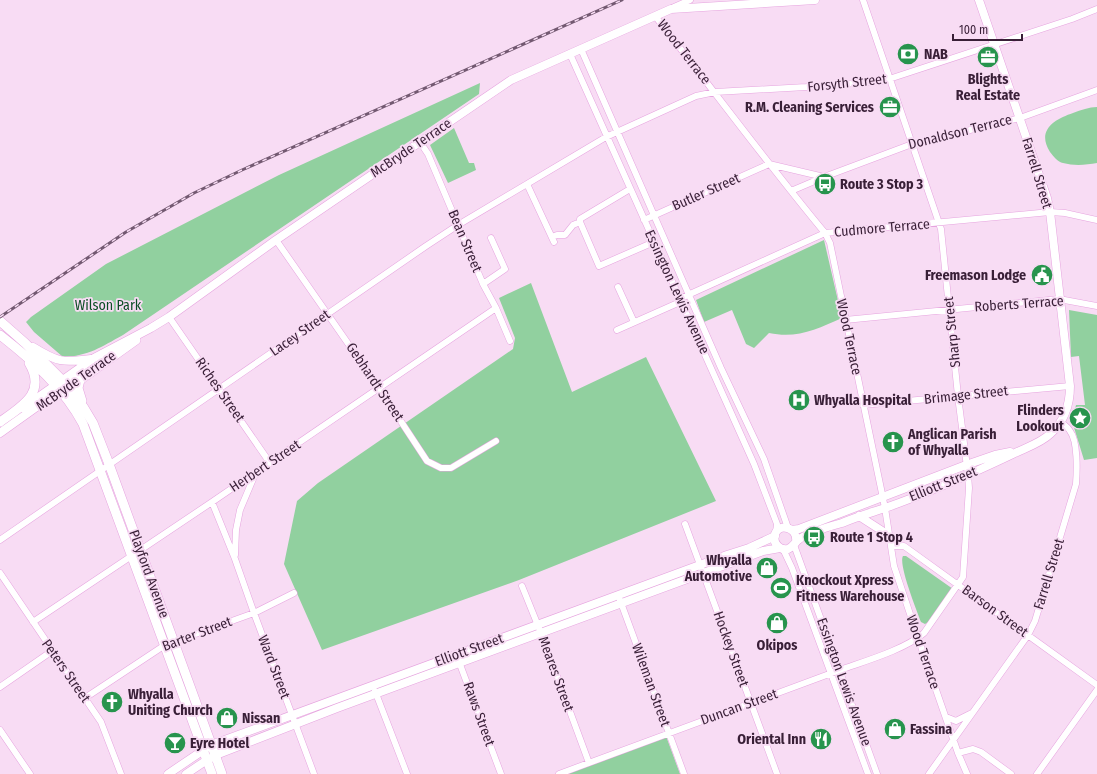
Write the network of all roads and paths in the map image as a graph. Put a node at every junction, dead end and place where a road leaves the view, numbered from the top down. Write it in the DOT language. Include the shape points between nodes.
graph roads {
  1 [pos="690,0"];
  2 [pos="815,0"];
  3 [pos="863,0"];
  4 [pos="979,0"];
  5 [pos="703,3"];
  6 [pos="671,9"];
  7 [pos="1097,9"];
  8 [pos="655,16"];
  9 [pos="994,44"];
  10 [pos="581,49"];
  11 [pos="570,54"];
  12 [pos="889,79"];
  13 [pos="1097,90"];
  14 [pos="715,92"];
  15 [pos="1020,118"];
  16 [pos="617,132"];
  17 [pos="606,137"];
  18 [pos="420,142"];
  19 [pos="912,144"];
  20 [pos="769,164"];
  21 [pos="824,177"];
  22 [pos="527,184"];
  23 [pos="630,189"];
  24 [pos="791,192"];
  25 [pos="1050,212"];
  26 [pos="655,215"];
  27 [pos="644,220"];
  28 [pos="1097,220"];
  29 [pos="580,222"];
  30 [pos="939,223"];
  31 [pos="458,225"];
  32 [pos="825,233"];
  33 [pos="491,238"];
  34 [pos="276,240"];
  35 [pos="654,242"];
  36 [pos="483,284"];
  37 [pos="618,287"];
  38 [pos="689,295"];
  39 [pos="1059,299"];
  40 [pos="680,300"];
  41 [pos="1097,306"];
  42 [pos="496,308"];
  43 [pos="949,309"];
  44 [pos="327,314"];
  45 [pos="169,317"];
  46 [pos="845,320"];
  47 [pos="1,322"];
  48 [pos="634,322"];
  49 [pos="151,328"];
  50 [pos="617,330"];
  51 [pos="0,335"];
  52 [pos="136,340"];
  53 [pos="510,340"];
  54 [pos="25,343"];
  55 [pos="16,348"];
  56 [pos="94,358"];
  57 [pos="61,385"];
  58 [pos="1070,386"];
  59 [pos="219,388"];
  60 [pos="379,388"];
  61 [pos="958,396"];
  62 [pos="863,406"];
  63 [pos="84,408"];
  64 [pos="30,413"];
  65 [pos="1061,422"];
  66 [pos="0,423"];
  67 [pos="83,424"];
  68 [pos="4,429"];
  69 [pos="0,433"];
  70 [pos="496,441"];
  71 [pos="1020,450"];
  72 [pos="270,463"];
  73 [pos="109,464"];
  74 [pos="966,465"];
  75 [pos="100,470"];
  76 [pos="256,472"];
  77 [pos="968,475"];
  78 [pos="883,496"];
  79 [pos="212,502"];
  80 [pos="885,508"];
  81 [pos="859,516"];
  82 [pos="685,524"];
  83 [pos="790,529"];
  84 [pos="775,534"];
  85 [pos="890,536"];
  86 [pos="0,540"];
  87 [pos="795,544"];
  88 [pos="891,546"];
  89 [pos="782,549"];
  90 [pos="140,551"];
  91 [pos="131,556"];
  92 [pos="235,559"];
  93 [pos="699,565"];
  94 [pos="0,573"];
  95 [pos="703,574"];
  96 [pos="958,584"];
  97 [pos="522,586"];
  98 [pos="294,593"];
  99 [pos="618,595"];
  100 [pos="621,604"];
  101 [pos="254,613"];
  102 [pos="33,622"];
  103 [pos="537,625"];
  104 [pos="541,634"];
  105 [pos="1028,635"];
  106 [pos="918,638"];
  107 [pos="169,643"];
  108 [pos="52,651"];
  109 [pos="457,655"];
  110 [pos="460,663"];
  111 [pos="840,670"];
  112 [pos="831,673"];
  113 [pos="1097,685"];
  114 [pos="0,686"];
  115 [pos="373,686"];
  116 [pos="1097,690"];
  117 [pos="377,694"];
  118 [pos="85,698"];
  119 [pos="750,703"];
  120 [pos="972,713"];
  121 [pos="293,715"];
  122 [pos="946,717"];
  123 [pos="296,724"];
  124 [pos="0,730"];
  125 [pos="669,734"];
  126 [pos="954,739"];
  127 [pos="207,748"];
  128 [pos="958,753"];
  129 [pos="211,758"];
  130 [pos="589,763"];
  131 [pos="30,774"];
  132 [pos="121,774"];
  133 [pos="168,774"];
  134 [pos="186,774"];
  135 [pos="212,774"];
  136 [pos="222,774"];
  137 [pos="314,774"];
  138 [pos="407,774"];
  139 [pos="501,774"];
  140 [pos="559,774"];
  141 [pos="684,774"];
  142 [pos="777,774"];
  143 [pos="868,774"];
  144 [pos="877,774"];
  145 [pos="929,774"];
  146 [pos="967,774"];
  147 [pos="1011,774"];
  148 [pos="1037,774"];
  1 -- 6 [label="street, McBryde Terrace"];
  2 -- 5 [label="main road"];
  3 -- 12 [label="street, Sharp Street"];
  4 -- 9 [label="main road, Farrell Street"];
  5 -- 6 [label="main road"];
  6 -- 8 [label="main road, McBryde Terrace"];
  7 -- 9 [label="street, Forsyth Street"];
  8 -- 10 [label="main road, McBryde Terrace"];
  8 -- 14 [label="street, Wood Terrace"];
  9 -- 12 [label="street, Forsyth Street"];
  9 -- 15 [label="main road, Farrell Street"];
  10 -- 11 [label="main road, McBryde Terrace"];
  10 -- 16 [label="street, Essington Lewis Avenue"];
  11 -- 17 [label="street, Essington Lewis Avenue"];
  11 -- 18 [label="main road, McBryde Terrace" via="511,80"];
  12 -- 14 [label="street, Forsyth Street"];
  12 -- 19 [label="street, Sharp Street"];
  13 -- 15 [label="street, Donaldson Terrace"];
  14 -- 16 [label="street, Forsyth Street" via="696,96"];
  14 -- 20 [label="street, Wood Terrace"];
  15 -- 19 [label="street, Donaldson Terrace"];
  15 -- 25 [label="main road, Farrell Street"];
  16 -- 17 [label="street, Forsyth Street"];
  16 -- 26 [label="street, Essington Lewis Avenue"];
  17 -- 22 [label="street, Lacey Street"];
  17 -- 23 [label="street, Essington Lewis Avenue"];
  18 -- 31 [label="street, Bean Street" via="428,154"];
  18 -- 34 [label="main road, McBryde Terrace"];
  19 -- 21 [label="street, Donaldson Terrace"];
  19 -- 30 [label="street, Sharp Street"];
  20 -- 21 [label="street"];
  20 -- 24 [label="street, Wood Terrace"];
  20 -- 26 [label="street, Butler Street"];
  21 -- 24 [label="street, Donaldson Terrace"];
  22 -- 29 [label="street" via="553,240 567,234 573,225"];
  22 -- 31 [label="street, Lacey Street"];
  23 -- 27 [label="street, Essington Lewis Avenue"];
  23 -- 29 [label="street" via="580,219"];
  24 -- 32 [label="street, Wood Terrace"];
  25 -- 28 [label="street, Cudmore Terrace"];
  25 -- 30 [label="street, Cudmore Terrace"];
  25 -- 39 [label="main road, Farrell Street"];
  26 -- 27 [label="street, Butler Street"];
  26 -- 38 [label="street, Essington Lewis Avenue"];
  27 -- 35 [label="street, Essington Lewis Avenue"];
  29 -- 35 [label="street" via="599,266"];
  30 -- 32 [label="street, Cudmore Terrace"];
  30 -- 43 [label="street, Sharp Street"];
  31 -- 36 [label="street, Bean Street"];
  31 -- 44 [label="street, Lacey Street"];
  32 -- 38 [label="street, Cudmore Terrace"];
  32 -- 46 [label="street, Wood Terrace" via="830,243"];
  33 -- 36 [label="street" via="505,269"];
  34 -- 44 [label="street, Gebhardt Street"];
  34 -- 45 [label="main road, McBryde Terrace"];
  35 -- 40 [label="street, Essington Lewis Avenue"];
  36 -- 42 [label="street, Bean Street"];
  37 -- 48 [label="street"];
  38 -- 40 [label="street, Cudmore Terrace"];
  38 -- 83 [label="street, Essington Lewis Avenue" via="764,459"];
  39 -- 41 [label="street, Roberts Terrace"];
  39 -- 43 [label="street, Roberts Terrace"];
  39 -- 58 [label="main road, Farrell Street"];
  40 -- 48 [label="street, Cudmore Terrace"];
  40 -- 84 [label="street, Essington Lewis Avenue" via="754,464 777,524"];
  42 -- 53 [label="street, Bean Street"];
  42 -- 60 [label="street, Herbert Street"];
  43 -- 46 [label="street, Roberts Terrace"];
  43 -- 61 [label="street, Sharp Street"];
  44 -- 59 [label="street, Lacey Street"];
  44 -- 60 [label="street, Gebhardt Street"];
  45 -- 49 [label="main road, McBryde Terrace"];
  45 -- 59 [label="street, Riches Street"];
  46 -- 62 [label="street, Wood Terrace"];
  47 -- 54 [label="highway"];
  48 -- 50 [label="street, Cudmore Terrace"];
  49 -- 52 [label="main road, McBryde Terrace"];
  49 -- 56 [label="main road, McBryde Terrace"];
  51 -- 55 [label="highway"];
  52 -- 57 [label="main road, McBryde Terrace"];
  52 -- 63 [label="highway" via="80,380 78,388"];
  54 -- 56 [label="main road" via="61,362"];
  54 -- 57 [label="highway"];
  55 -- 57 [label="highway"];
  55 -- 66 [label="highway" via="33,370 35,387 32,395"];
  56 -- 57 [label="main road, McBryde Terrace"];
  57 -- 63 [label="highway, Playford Avenue"];
  57 -- 64 [label="main road, McBryde Terrace"];
  57 -- 66 [label="main road, McBryde Terrace"];
  57 -- 67 [label="highway, Playford Avenue"];
  58 -- 61 [label="street, Brimage Street"];
  58 -- 65 [label="main road, Farrell Street" via="1068,408"];
  59 -- 72 [label="street, Riches Street"];
  59 -- 73 [label="street, Lacey Street"];
  60 -- 70 [label="street, Gebhardt Street" via="427,460 441,468 450,468"];
  60 -- 72 [label="street, Herbert Street"];
  61 -- 62 [label="street, Brimage Street"];
  61 -- 74 [label="street, Sharp Street"];
  62 -- 78 [label="street, Wood Terrace"];
  63 -- 73 [label="highway, Playford Avenue" via="93,423"];
  64 -- 67 [label="main road" via="52,401 63,399"];
  64 -- 68 [label="main road, McBryde Terrace"];
  65 -- 71 [label="main road, Farrell Street" via="1050,435"];
  65 -- 105 [label="street, Farrell Street" via="1073,436 1077,467 1076,484 1035,621"];
  67 -- 75 [label="highway, Playford Avenue"];
  68 -- 69 [label="main road, McBryde Terrace"];
  71 -- 74 [label="main road, Elliott Street"];
  71 -- 77 [label="main road, Elliott Street"];
  72 -- 76 [label="street, Herbert Street"];
  73 -- 75 [label="street, Lacey Street"];
  73 -- 90 [label="highway, Playford Avenue"];
  74 -- 77 [label="street, Sharp Street"];
  74 -- 78 [label="main road, Elliott Street"];
  75 -- 86 [label="street, Lacey Street"];
  75 -- 91 [label="highway, Playford Avenue"];
  76 -- 79 [label="street, Herbert Street"];
  76 -- 92 [label="street, Ward Street" via="240,510"];
  77 -- 80 [label="main road, Elliott Street"];
  77 -- 96 [label="street, Sharp Street" via="963,577"];
  78 -- 80 [label="street, Wood Terrace"];
  78 -- 83 [label="main road, Elliott Street" via="799,529"];
  79 -- 90 [label="street, Herbert Street"];
  79 -- 92 [label="street, Ward Street"];
  80 -- 81 [label="main road, Elliott Street"];
  80 -- 85 [label="street, Wood Terrace"];
  81 -- 85 [label="main road"];
  81 -- 87 [label="main road, Elliott Street" via="801,538"];
  82 -- 93 [label="street, Hockey Street"];
  83 -- 84 [label="main road" via="782,528"];
  83 -- 87 [label="main road" via="796,535"];
  84 -- 89 [label="main road" via="775,543"];
  84 -- 93 [label="main road, Elliott Street" via="749,548"];
  85 -- 88 [label="street, Wood Terrace"];
  87 -- 89 [label="main road" via="789,549"];
  87 -- 111 [label="street, Essington Lewis Avenue"];
  88 -- 96 [label="street, Barson Street" via="904,546"];
  88 -- 106 [label="street, Wood Terrace" via="894,566"];
  89 -- 95 [label="main road, Elliott Street" via="763,551"];
  89 -- 112 [label="street, Essington Lewis Avenue" via="792,568"];
  90 -- 91 [label="street, Herbert Street"];
  90 -- 107 [label="highway, Playford Avenue"];
  91 -- 102 [label="street, Herbert Street"];
  91 -- 107 [label="highway, Playford Avenue"];
  92 -- 101 [label="street, Ward Street"];
  93 -- 95 [label="street, Hockey Street"];
  93 -- 99 [label="main road, Elliott Street"];
  94 -- 102 [label="street, Peters Street"];
  95 -- 100 [label="main road, Elliott Street"];
  95 -- 119 [label="street, Hockey Street"];
  96 -- 105 [label="street, Barson Street"];
  96 -- 106 [label="street, Sharp Street"];
  97 -- 103 [label="street, Meares Street"];
  98 -- 101 [label="street, Barter Street"];
  99 -- 100 [label="street, Wileman Street"];
  99 -- 103 [label="main road, Elliott Street"];
  100 -- 104 [label="main road, Elliott Street"];
  100 -- 125 [label="street, Wileman Street"];
  101 -- 107 [label="street, Barter Street"];
  101 -- 121 [label="street, Ward Street"];
  102 -- 108 [label="street, Peters Street"];
  103 -- 104 [label="street, Meares Street"];
  103 -- 109 [label="main road, Elliott Street"];
  104 -- 110 [label="main road, Elliott Street"];
  104 -- 130 [label="street, Meares Street"];
  105 -- 113 [label="street, Barson Street"];
  105 -- 120 [label="street, Farrell Street"];
  106 -- 111 [label="street, Duncan Street" via="880,656"];
  106 -- 122 [label="street, Wood Terrace"];
  107 -- 118 [label="street, Barter Street"];
  107 -- 127 [label="highway, Playford Avenue"];
  108 -- 114 [label="street"];
  108 -- 118 [label="street, Peters Street"];
  109 -- 110 [label="street, Raws Street"];
  109 -- 115 [label="main road, Elliott Street"];
  110 -- 117 [label="main road, Elliott Street"];
  110 -- 139 [label="street, Raws Street"];
  111 -- 112 [label="street, Duncan Street"];
  111 -- 144 [label="street, Essington Lewis Avenue"];
  112 -- 119 [label="street, Duncan Street"];
  112 -- 143 [label="street, Essington Lewis Avenue"];
  115 -- 117 [label="street"];
  115 -- 121 [label="main road, Elliott Street"];
  116 -- 148 [label="street"];
  117 -- 123 [label="main road, Elliott Street"];
  117 -- 138 [label="street"];
  118 -- 132 [label="street, Peters Street" via="107,733"];
  119 -- 125 [label="street, Duncan Street"];
  119 -- 142 [label="street, Hockey Street"];
  120 -- 122 [label="street" via="956,721"];
  120 -- 126 [label="street, Farrell Street"];
  121 -- 123 [label="street, Ward Street"];
  121 -- 127 [label="main road, Elliott Street"];
  122 -- 126 [label="street, Wood Terrace"];
  123 -- 129 [label="main road, Elliott Street"];
  123 -- 137 [label="street, Ward Street"];
  124 -- 131 [label="street"];
  125 -- 130 [label="street, Duncan Street"];
  125 -- 141 [label="street, Wileman Street"];
  126 -- 128 [label="street, Wood Terrace"];
  126 -- 145 [label="street, Farrell Street"];
  127 -- 129 [label="highway, Playford Avenue"];
  127 -- 133 [label="main road, Elliott Street"];
  128 -- 146 [label="street, Wood Terrace"];
  128 -- 147 [label="street" via="973,749 981,752"];
  129 -- 134 [label="main road, Elliott Street"];
  129 -- 135 [label="highway, Playford Avenue"];
  129 -- 136 [label="highway, Playford Avenue"];
  130 -- 140 [label="street, Duncan Street"];
}
